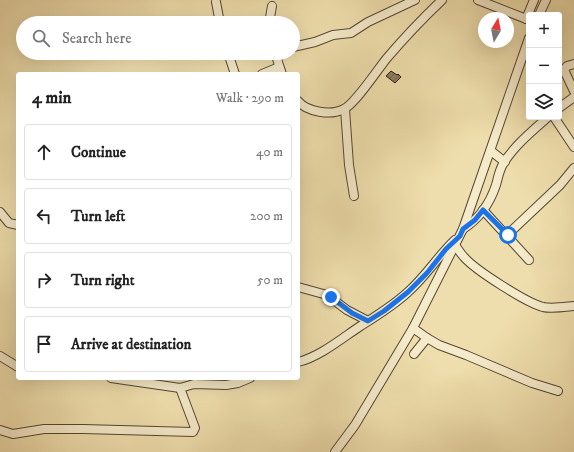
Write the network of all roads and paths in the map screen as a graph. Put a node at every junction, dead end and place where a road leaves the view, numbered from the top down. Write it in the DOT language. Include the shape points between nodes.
graph roads {
  1 [pos="415,0"];
  2 [pos="442,0"];
  3 [pos="478,0"];
  4 [pos="534,0"];
  5 [pos="546,0"];
  6 [pos="216,2"];
  7 [pos="272,6"];
  8 [pos="530,12"];
  9 [pos="540,12"];
  10 [pos="219,16"];
  11 [pos="270,16"];
  12 [pos="526,19"];
  13 [pos="300,45"];
  14 [pos="526,47"];
  15 [pos="230,60"];
  16 [pos="277,60"];
  17 [pos="574,64"];
  18 [pos="281,70"];
  19 [pos="234,72"];
  20 [pos="574,91"];
  21 [pos="574,97"];
  22 [pos="300,103"];
  23 [pos="562,106"];
  24 [pos="345,109"];
  25 [pos="545,120"];
  26 [pos="556,120"];
  27 [pos="574,147"];
  28 [pos="491,151"];
  29 [pos="505,162"];
  30 [pos="574,168"];
  31 [pos="354,196"];
  32 [pos="483,210"];
  33 [pos="0,212"];
  34 [pos="16,225"];
  35 [pos="461,232"];
  36 [pos="508,235"];
  37 [pos="455,245"];
  38 [pos="529,260"];
  39 [pos="300,288"];
  40 [pos="574,306"];
  41 [pos="368,321"];
  42 [pos="413,328"];
  43 [pos="427,338"];
  44 [pos="414,354"];
  45 [pos="0,356"];
  46 [pos="300,361"];
  47 [pos="16,366"];
  48 [pos="127,380"];
  49 [pos="245,380"];
  50 [pos="180,388"];
  51 [pos="558,391"];
  52 [pos="0,430"];
  53 [pos="335,452"];
  1 -- 13 [label="street" via="351,33 333,35"];
  2 -- 24 [label="street" via="395,49"];
  3 -- 12 [label="street"];
  4 -- 8 [label="street"];
  5 -- 9 [label="street"];
  6 -- 10 [label="street"];
  7 -- 11 [label="street"];
  14 -- 28 [label="street"];
  15 -- 19 [label="street"];
  16 -- 18 [label="street"];
  17 -- 20 [label="street" via="564,70"];
  21 -- 23 [label="street"];
  22 -- 24 [label="street" via="315,110 333,112"];
  24 -- 31 [label="street"];
  25 -- 29 [label="street"];
  26 -- 27 [label="street"];
  28 -- 29 [label="street"];
  28 -- 35 [label="street"];
  29 -- 32 [label="street"];
  30 -- 36 [label="street"];
  32 -- 35 [label="street"];
  32 -- 36 [label="street"];
  33 -- 34 [label="street" via="9,223"];
  35 -- 37 [label="street"];
  35 -- 41 [label="street" via="408,292"];
  36 -- 38 [label="street"];
  37 -- 40 [label="street" via="464,258 477,268 532,303 548,308"];
  37 -- 42 [label="street"];
  39 -- 41 [label="street" via="327,295"];
  41 -- 46 [label="street" via="315,355"];
  42 -- 43 [label="street"];
  42 -- 53 [label="street" via="355,425"];
  43 -- 44 [label="street"];
  43 -- 51 [label="street" via="497,369"];
  45 -- 47 [label="street"];
  48 -- 50 [label="street"];
  49 -- 50 [label="street" via="226,385 194,384"];
  50 -- 52 [label="street" via="195,428 193,432 83,428 44,429 13,434"];
}
